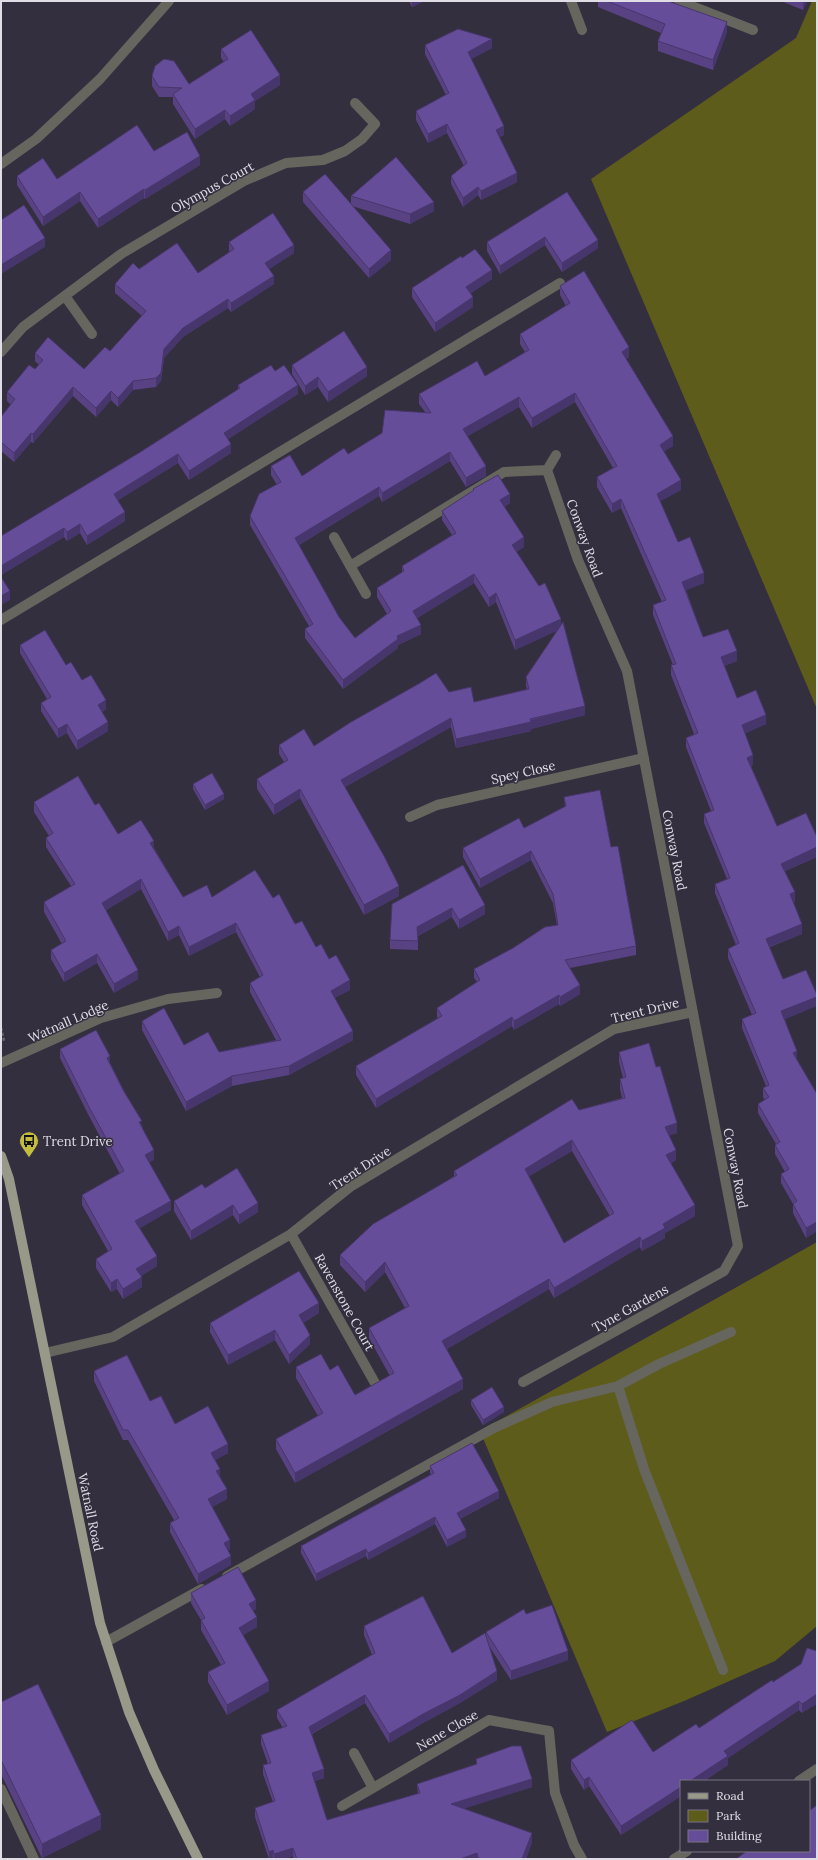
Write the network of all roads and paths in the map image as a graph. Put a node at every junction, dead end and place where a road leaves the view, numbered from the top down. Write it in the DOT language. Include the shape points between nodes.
graph roads {
  1 [pos="169,1"];
  2 [pos="571,1"];
  3 [pos="679,1"];
  4 [pos="582,30"];
  5 [pos="753,30"];
  6 [pos="355,103"];
  7 [pos="1,164"];
  8 [pos="560,283"];
  9 [pos="65,296"];
  10 [pos="92,334"];
  11 [pos="1,352"];
  12 [pos="556,455"];
  13 [pos="547,470"];
  14 [pos="334,537"];
  15 [pos="350,566"];
  16 [pos="366,594"];
  17 [pos="1,620"];
  18 [pos="644,758"];
  19 [pos="410,817"];
  20 [pos="217,993"];
  21 [pos="693,1012"];
  22 [pos="1,1064"];
  23 [pos="1,1156"];
  24 [pos="292,1234"];
  25 [pos="738,1246"];
  26 [pos="731,1332"];
  27 [pos="45,1353"];
  28 [pos="523,1382"];
  29 [pos="375,1383"];
  30 [pos="618,1386"];
  31 [pos="106,1642"];
  32 [pos="723,1670"];
  33 [pos="354,1753"];
  34 [pos="817,1770"];
  35 [pos="801,1780"];
  36 [pos="373,1788"];
  37 [pos="1,1789"];
  38 [pos="342,1806"];
  39 [pos="685,1852"];
  40 [pos="34,1859"];
  41 [pos="198,1859"];
  42 [pos="582,1859"];
  43 [pos="674,1859"];
  1 -- 7 [label="street" via="100,79 36,139"];
  2 -- 4 [label="street"];
  3 -- 5 [label="street"];
  6 -- 9 [label="street, Olympus Court" via="375,124 362,139 345,151 322,160 286,163 244,181 121,254"];
  8 -- 17 [label="street"];
  9 -- 10 [label="street"];
  9 -- 11 [label="street, Olympus Court" via="23,327"];
  12 -- 13 [label="street"];
  13 -- 15 [label="street" via="504,472"];
  13 -- 18 [label="street, Conway Road" via="578,560 627,671"];
  14 -- 15 [label="street"];
  15 -- 16 [label="street"];
  18 -- 19 [label="street, Spey Close" via="437,805"];
  18 -- 21 [label="street, Conway Road"];
  20 -- 22 [label="street, Watnall Lodge" via="168,999 101,1018"];
  21 -- 24 [label="street, Trent Drive" via="614,1030 350,1187"];
  21 -- 25 [label="street, Conway Road"];
  23 -- 27 [label="main road, Watnall Road" via="9,1178"];
  24 -- 27 [label="street, Trent Drive" via="113,1337"];
  24 -- 29 [label="street, Ravenstone Court"];
  25 -- 28 [label="street, Tyne Gardens" via="724,1271"];
  26 -- 30 [label="street" via="659,1364"];
  27 -- 31 [label="main road, Watnall Road"];
  30 -- 31 [label="street" via="552,1402 494,1428"];
  30 -- 32 [label="street" via="644,1469"];
  31 -- 41 [label="main road, Watnall Road" via="132,1719"];
  33 -- 36 [label="street"];
  34 -- 35 [label="street"];
  36 -- 38 [label="street, Nene Close"];
  36 -- 42 [label="street, Nene Close" via="489,1720 550,1731 555,1793 574,1845"];
  37 -- 40 [label="street"];
  39 -- 43 [label="street"];
}
